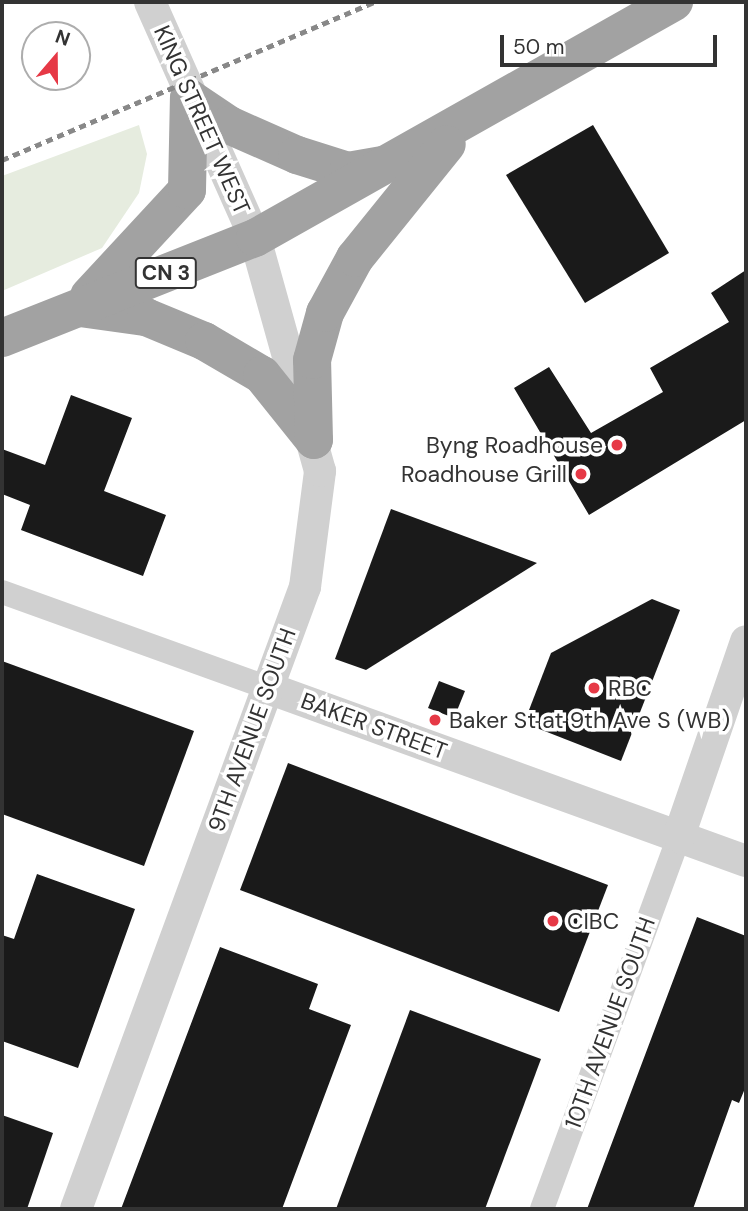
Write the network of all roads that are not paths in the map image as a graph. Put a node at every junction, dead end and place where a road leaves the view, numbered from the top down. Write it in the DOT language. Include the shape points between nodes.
graph roads {
  1 [pos="150,2"];
  2 [pos="674,2"];
  3 [pos="189,98"];
  4 [pos="466,123"];
  5 [pos="394,162"];
  6 [pos="255,239"];
  7 [pos="78,308"];
  8 [pos="2,338"];
  9 [pos="314,440"];
  10 [pos="2,592"];
  11 [pos="746,641"];
  12 [pos="268,688"];
  13 [pos="679,836"];
  14 [pos="746,861"];
  15 [pos="76,1209"];
  16 [pos="541,1209"];
  1 -- 3 [label="street, KING STREET WEST"];
  2 -- 4 [label="highway, CN 3"];
  3 -- 5 [label="highway" via="229,125 348,171"];
  3 -- 6 [label="street, KING STREET WEST"];
  3 -- 7 [label="highway" via="187,190"];
  4 -- 5 [label="highway, CN 3"];
  4 -- 9 [label="highway" via="400,197 325,313 312,360"];
  5 -- 6 [label="highway, CN 3"];
  6 -- 7 [label="highway, CN 3"];
  6 -- 9 [label="street, 9TH AVENUE SOUTH"];
  7 -- 8 [label="highway, CN 3"];
  7 -- 9 [label="highway" via="146,317 204,341 262,375"];
  9 -- 12 [label="street, 9TH AVENUE SOUTH" via="320,471 305,587"];
  10 -- 12 [label="street, BAKER STREET"];
  11 -- 13 [label="street"];
  12 -- 13 [label="street, BAKER STREET"];
  12 -- 15 [label="street, 9TH AVENUE SOUTH"];
  13 -- 14 [label="street, BAKER STREET"];
  13 -- 16 [label="street, 10TH AVENUE SOUTH"];
}
